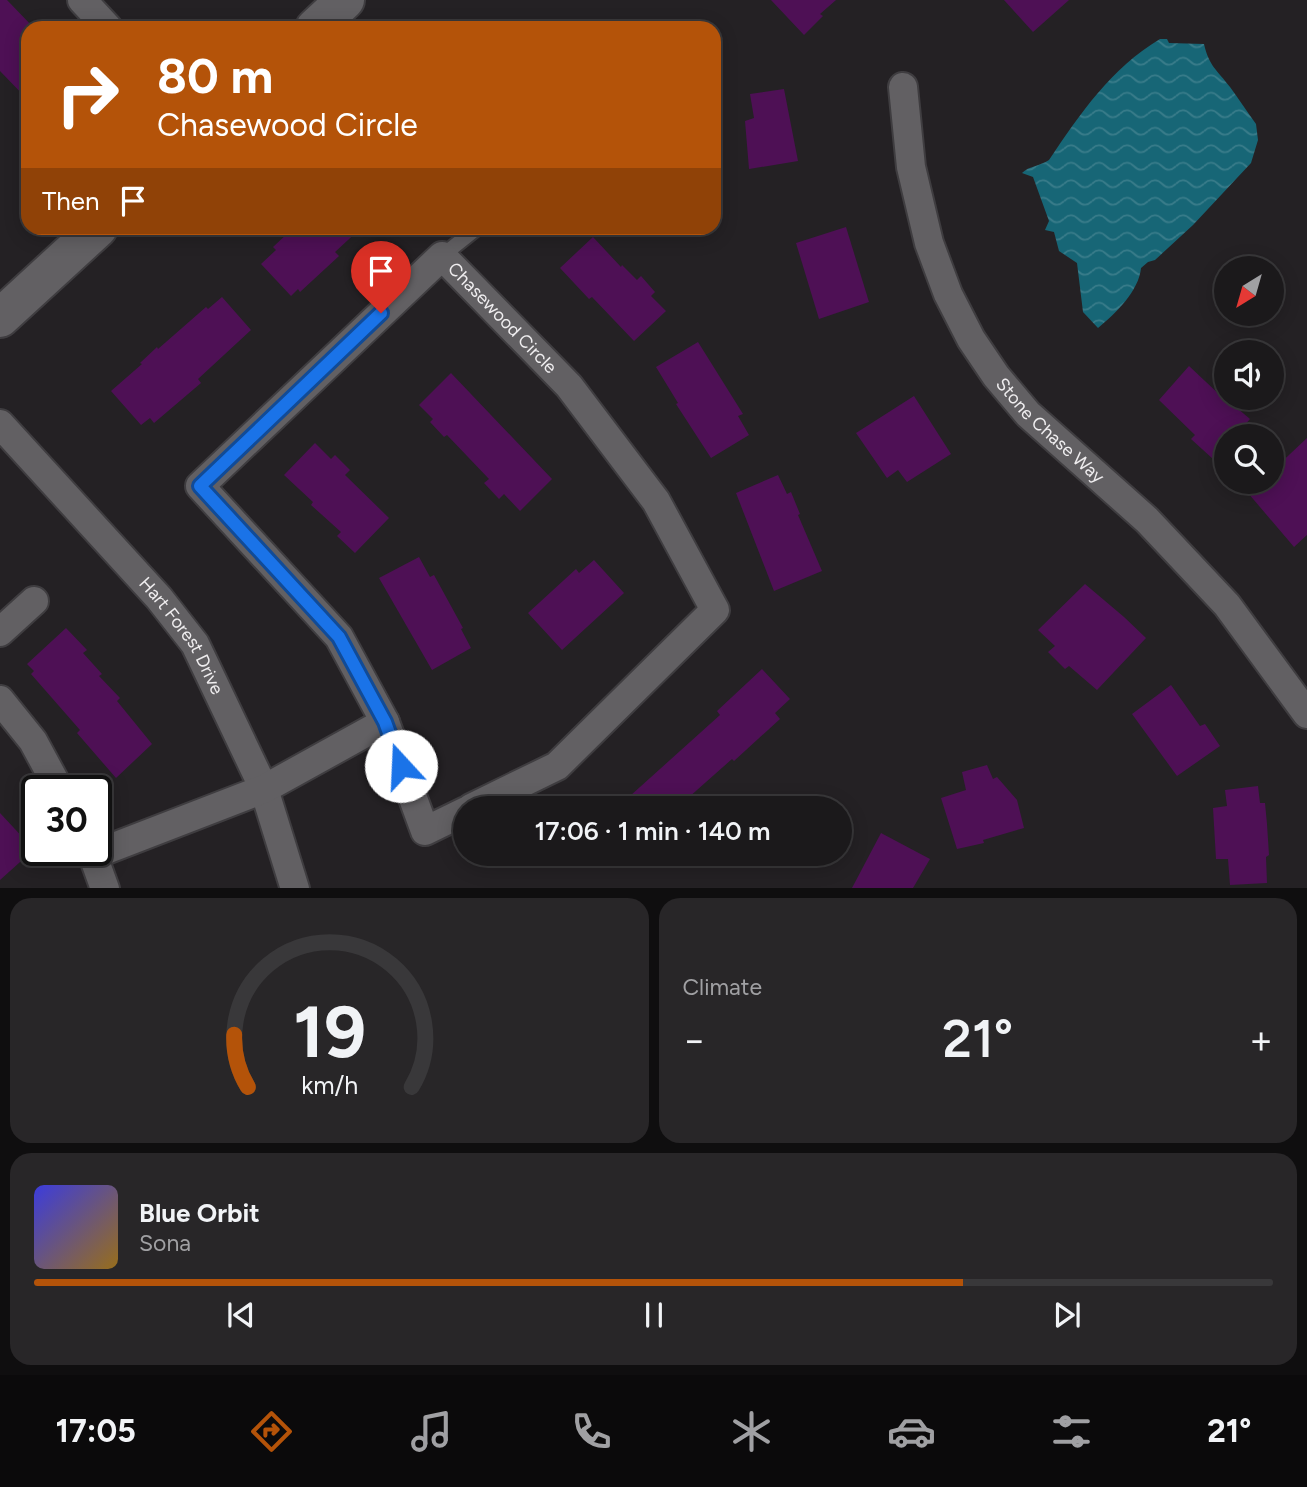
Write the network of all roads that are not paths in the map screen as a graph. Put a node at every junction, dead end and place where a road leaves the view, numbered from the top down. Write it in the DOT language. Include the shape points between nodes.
graph roads {
  1 [pos="82,0"];
  2 [pos="345,0"];
  3 [pos="102,21"];
  4 [pos="322,21"];
  5 [pos="903,87"];
  6 [pos="90,235"];
  7 [pos="468,235"];
  8 [pos="442,256"];
  9 [pos="0,318"];
  10 [pos="0,424"];
  11 [pos="34,601"];
  12 [pos="0,632"];
  13 [pos="0,701"];
  14 [pos="1307,713"];
  15 [pos="385,722"];
  16 [pos="51,775"];
  17 [pos="264,789"];
  18 [pos="496,796"];
  19 [pos="453,817"];
  20 [pos="112,846"];
  21 [pos="97,866"];
  22 [pos="105,888"];
  23 [pos="295,888"];
  1 -- 3 [label="street"];
  2 -- 4 [label="street"];
  5 -- 14 [label="street, Stone Chase Way" via="911,167 929,243 971,338 1028,414 1147,520 1227,606"];
  6 -- 9 [label="street"];
  7 -- 8 [label="lane"];
  8 -- 15 [label="street, Chasewood Circle" via="200,486 339,637"];
  8 -- 18 [label="street, Chasewood Circle" via="569,386 656,501 715,610 557,766"];
  10 -- 17 [label="street, Hart Forest Drive" via="159,598 195,644"];
  11 -- 12 [label="street"];
  13 -- 16 [label="street" via="33,741"];
  15 -- 17 [label="street"];
  15 -- 19 [label="street, Chasewood Circle" via="425,831"];
  17 -- 20 [label="street"];
  17 -- 23 [label="street, Hart Forest Drive"];
  21 -- 22 [label="street"];
}
